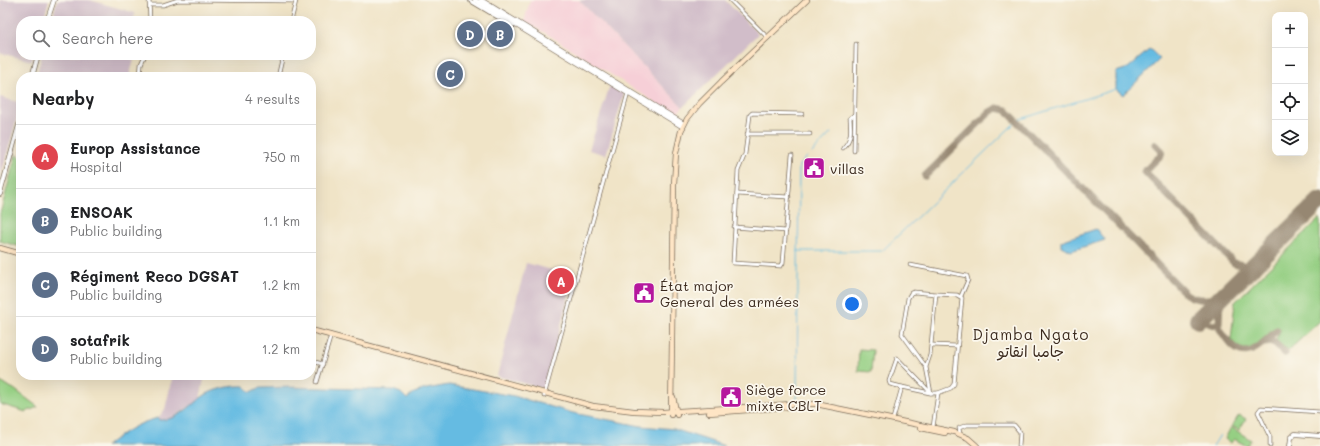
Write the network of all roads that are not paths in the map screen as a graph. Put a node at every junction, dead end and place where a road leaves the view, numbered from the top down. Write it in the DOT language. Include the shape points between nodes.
graph roads {
  1 [pos="54,0"];
  2 [pos="149,0"];
  3 [pos="469,0"];
  4 [pos="475,0"];
  5 [pos="481,0"];
  6 [pos="730,0"];
  7 [pos="807,0"];
  8 [pos="296,1"];
  9 [pos="150,5"];
  10 [pos="49,16"];
  11 [pos="150,16"];
  12 [pos="292,16"];
  13 [pos="517,24"];
  14 [pos="768,38"];
  15 [pos="856,44"];
  16 [pos="37,60"];
  17 [pos="143,60"];
  18 [pos="282,60"];
  19 [pos="33,72"];
  20 [pos="140,72"];
  21 [pos="279,72"];
  22 [pos="629,91"];
  23 [pos="802,114"];
  24 [pos="854,115"];
  25 [pos="682,124"];
  26 [pos="747,134"];
  27 [pos="810,134"];
  28 [pos="16,136"];
  29 [pos="843,148"];
  30 [pos="854,151"];
  31 [pos="792,155"];
  32 [pos="0,194"];
  33 [pos="737,194"];
  34 [pos="789,197"];
  35 [pos="734,227"];
  36 [pos="786,231"];
  37 [pos="0,247"];
  38 [pos="16,251"];
  39 [pos="910,266"];
  40 [pos="936,294"];
  41 [pos="961,296"];
  42 [pos="316,333"];
  43 [pos="330,337"];
  44 [pos="932,344"];
  45 [pos="957,346"];
  46 [pos="316,362"];
  47 [pos="323,364"];
  48 [pos="926,367"];
  49 [pos="317,382"];
  50 [pos="902,387"];
  51 [pos="931,393"];
  52 [pos="938,393"];
  53 [pos="544,395"];
  54 [pos="673,402"];
  55 [pos="684,411"];
  56 [pos="663,412"];
  57 [pos="1320,412"];
  58 [pos="671,413"];
  59 [pos="677,413"];
  60 [pos="895,421"];
  61 [pos="933,427"];
  62 [pos="960,434"];
  63 [pos="1320,436"];
  64 [pos="973,446"];
  65 [pos="977,446"];
  66 [pos="1019,446"];
  67 [pos="1270,446"];
  68 [pos="1290,446"];
  1 -- 10 [label="street"];
  2 -- 9 [label="street"];
  3 -- 13 [label="street" via="512,26"];
  4 -- 13 [label="street"];
  5 -- 13 [label="street"];
  6 -- 14 [label="street"];
  7 -- 14 [label="main road"];
  8 -- 9 [label="street" via="178,0 163,5"];
  8 -- 12 [label="street"];
  9 -- 11 [label="street"];
  13 -- 22 [label="street"];
  14 -- 25 [label="main road" via="699,104"];
  15 -- 24 [label="street"];
  16 -- 19 [label="street"];
  17 -- 20 [label="street"];
  18 -- 21 [label="street"];
  22 -- 25 [label="street"];
  22 -- 53 [label="street"];
  23 -- 26 [label="street" via="752,113"];
  24 -- 29 [label="street" via="850,118 851,136"];
  24 -- 30 [label="street"];
  25 -- 54 [label="main road" via="676,152 674,184"];
  26 -- 27 [label="street"];
  26 -- 33 [label="street" via="745,154 738,171"];
  28 -- 32 [label="street"];
  31 -- 34 [label="street"];
  33 -- 34 [label="street"];
  33 -- 35 [label="street"];
  34 -- 36 [label="street"];
  35 -- 36 [label="street"];
  35 -- 36 [label="street" via="733,263 774,267 784,263"];
  37 -- 38 [label="main road"];
  39 -- 41 [label="street" via="967,276 968,280"];
  40 -- 41 [label="street"];
  40 -- 44 [label="street"];
  40 -- 48 [label="street" via="911,293 902,330 904,338"];
  41 -- 45 [label="street" via="962,309"];
  42 -- 43 [label="main road"];
  43 -- 47 [label="street"];
  43 -- 53 [label="main road"];
  44 -- 45 [label="street"];
  44 -- 48 [label="street"];
  45 -- 52 [label="street" via="953,386"];
  46 -- 47 [label="street"];
  47 -- 49 [label="street"];
  48 -- 51 [label="street"];
  50 -- 51 [label="street"];
  50 -- 51 [label="street" via="889,382 895,360 898,358"];
  50 -- 60 [label="street"];
  51 -- 52 [label="street"];
  52 -- 61 [label="street"];
  53 -- 56 [label="main road" via="613,409"];
  53 -- 58 [label="main road" via="599,409 640,414"];
  54 -- 55 [label="main road"];
  54 -- 56 [label="main road"];
  54 -- 58 [label="main road"];
  54 -- 59 [label="main road"];
  55 -- 59 [label="main road"];
  55 -- 60 [label="main road" via="816,404"];
  56 -- 58 [label="main road"];
  57 -- 67 [label="street" via="1261,408 1258,412 1270,437"];
  58 -- 59 [label="main road"];
  59 -- 60 [label="main road" via="816,407"];
  60 -- 61 [label="main road"];
  60 -- 64 [label="main road" via="954,435"];
  61 -- 62 [label="main road"];
  62 -- 65 [label="main road"];
  62 -- 66 [label="street" via="959,428 967,425 1014,425 1020,432"];
  63 -- 68 [label="street" via="1295,434 1291,438"];
}
